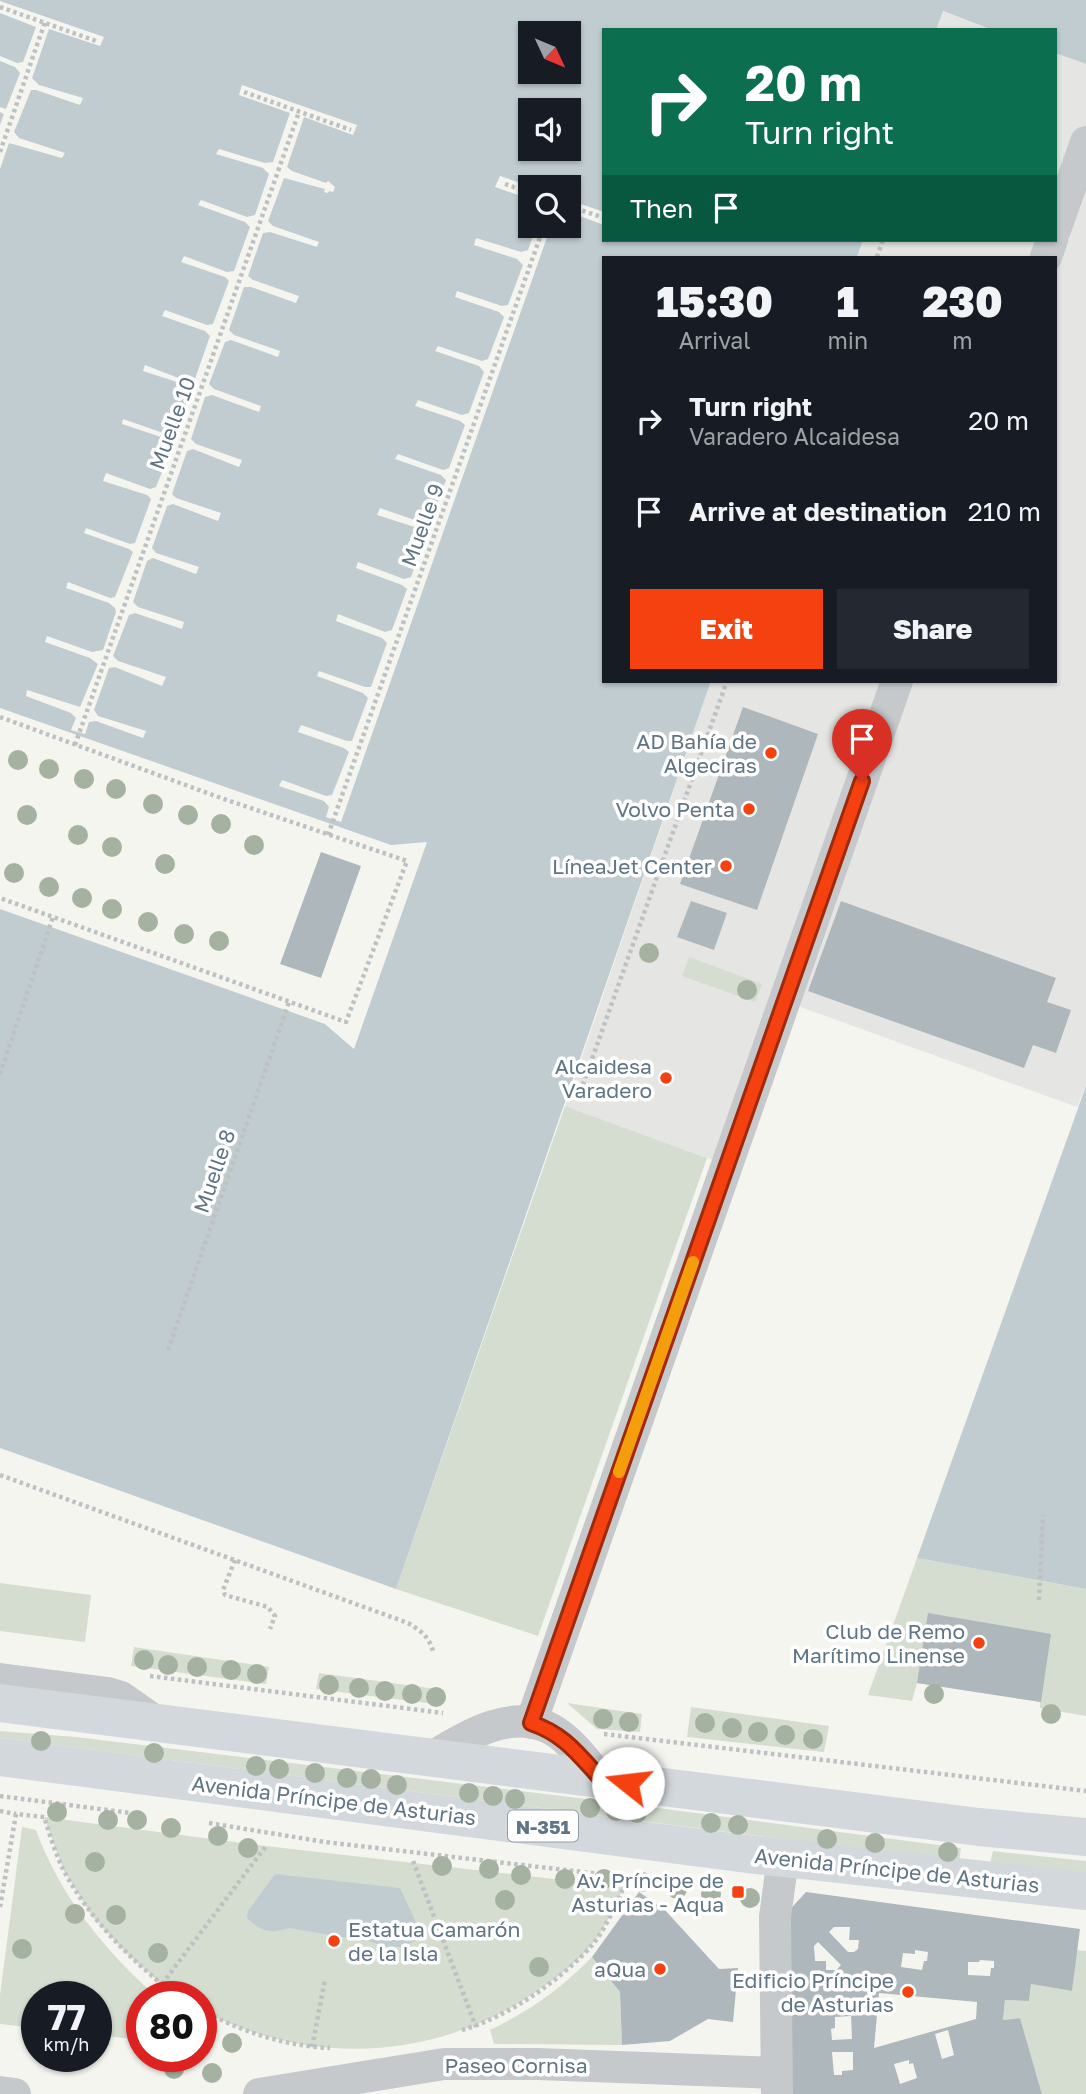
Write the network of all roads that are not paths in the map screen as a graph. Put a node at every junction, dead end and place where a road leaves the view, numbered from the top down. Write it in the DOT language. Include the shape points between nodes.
graph roads {
  1 [pos="1086,142"];
  2 [pos="1057,224"];
  3 [pos="896,683"];
  4 [pos="0,1679"];
  5 [pos="0,1703"];
  6 [pos="531,1723"];
  7 [pos="160,1724"];
  8 [pos="0,1757"];
  9 [pos="430,1758"];
  10 [pos="601,1779"];
  11 [pos="1086,1837"];
  12 [pos="783,1858"];
  13 [pos="1086,1891"];
  14 [pos="777,2083"];
  15 [pos="0,2092"];
  16 [pos="15,2094"];
  17 [pos="259,2094"];
  1 -- 2 [label="street"];
  3 -- 6 [label="street"];
  4 -- 7 [label="street" via="108,1693"];
  5 -- 7 [label="highway"];
  6 -- 9 [label="street" via="509,1722 484,1729"];
  6 -- 10 [label="street" via="551,1729 570,1744"];
  7 -- 9 [label="highway"];
  8 -- 12 [label="highway, Avenida Príncipe de Asturias / N-351"];
  9 -- 10 [label="highway"];
  10 -- 11 [label="highway"];
  12 -- 13 [label="highway, Avenida Príncipe de Asturias / N-351"];
  12 -- 14 [label="street" via="775,1917"];
  14 -- 17 [label="street, Paseo Cornisa" via="566,2064 444,2064"];
  15 -- 16 [label="street"];
}
